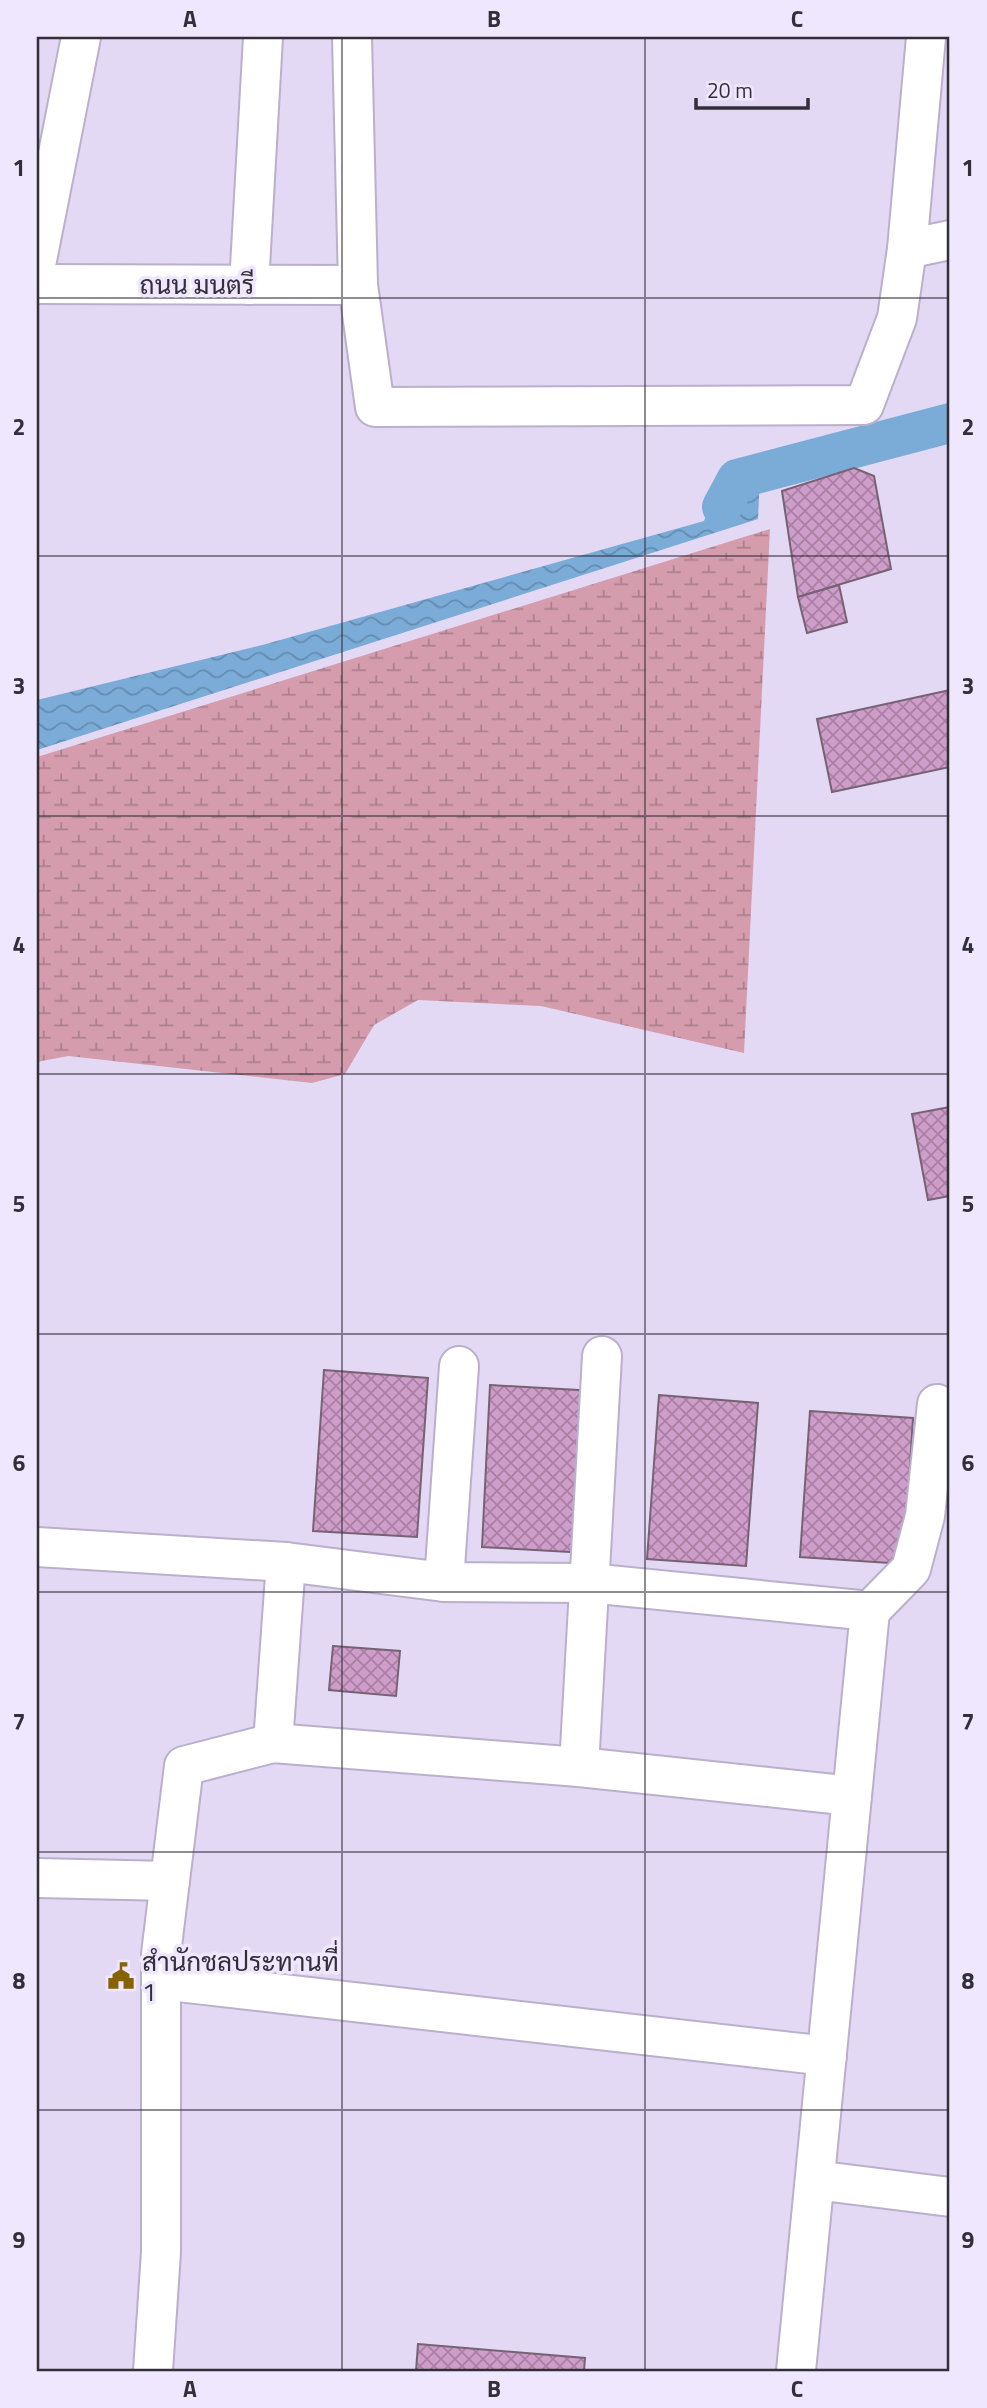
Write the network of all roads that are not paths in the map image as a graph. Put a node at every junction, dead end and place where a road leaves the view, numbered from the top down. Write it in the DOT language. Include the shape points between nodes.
graph roads {
  1 [pos="80,37"];
  2 [pos="263,37"];
  3 [pos="352,37"];
  4 [pos="926,37"];
  5 [pos="950,240"];
  6 [pos="907,249"];
  7 [pos="37,260"];
  8 [pos="37,284"];
  9 [pos="249,285"];
  10 [pos="358,285"];
  11 [pos="602,1356"];
  12 [pos="459,1366"];
  13 [pos="937,1404"];
  14 [pos="37,1547"];
  15 [pos="286,1562"];
  16 [pos="444,1582"];
  17 [pos="589,1583"];
  18 [pos="870,1611"];
  19 [pos="273,1742"];
  20 [pos="579,1767"];
  21 [pos="852,1796"];
  22 [pos="37,1878"];
  23 [pos="170,1881"];
  24 [pos="161,1980"];
  25 [pos="827,2056"];
  26 [pos="816,2180"];
  27 [pos="950,2197"];
  28 [pos="153,2371"];
  29 [pos="796,2371"];
  1 -- 7 [label="street"];
  2 -- 9 [label="street"];
  3 -- 10 [label="street"];
  4 -- 6 [label="street"];
  5 -- 6 [label="street"];
  6 -- 10 [label="street" via="897,318 864,405 375,407"];
  8 -- 9 [label="street, ถนน มนตรี"];
  9 -- 10 [label="street, ถนน มนตรี"];
  11 -- 17 [label="street"];
  12 -- 16 [label="street"];
  13 -- 18 [label="street" via="925,1516 911,1569"];
  14 -- 15 [label="street"];
  15 -- 16 [label="street"];
  15 -- 19 [label="street"];
  16 -- 17 [label="street"];
  17 -- 18 [label="street"];
  17 -- 20 [label="street"];
  18 -- 21 [label="street"];
  19 -- 20 [label="street"];
  19 -- 23 [label="street" via="184,1766"];
  20 -- 21 [label="street"];
  21 -- 25 [label="street"];
  22 -- 23 [label="street"];
  23 -- 24 [label="street"];
  24 -- 25 [label="street"];
  24 -- 28 [label="street" via="160,2252"];
  25 -- 26 [label="street"];
  26 -- 27 [label="street"];
  26 -- 29 [label="street"];
}
